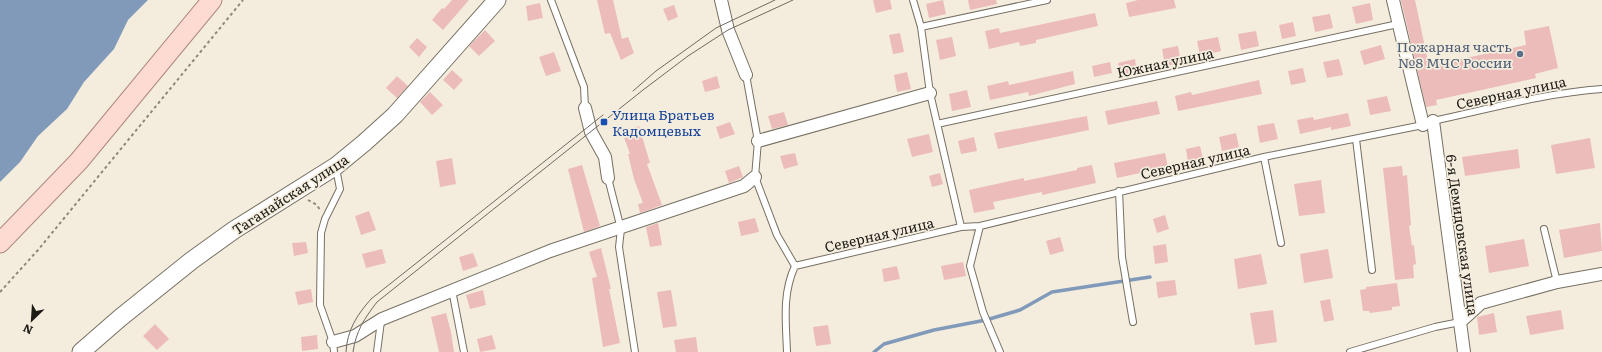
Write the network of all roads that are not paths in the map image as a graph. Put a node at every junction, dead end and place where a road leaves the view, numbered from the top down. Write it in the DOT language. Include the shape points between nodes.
graph roads {
  1 [pos="212,0"];
  2 [pos="498,0"];
  3 [pos="551,0"];
  4 [pos="721,0"];
  5 [pos="913,0"];
  6 [pos="1047,0"];
  7 [pos="1393,0"];
  8 [pos="1398,24"];
  9 [pos="921,27"];
  10 [pos="746,75"];
  11 [pos="1602,89"];
  12 [pos="930,93"];
  13 [pos="585,108"];
  14 [pos="1428,123"];
  15 [pos="937,124"];
  16 [pos="1356,139"];
  17 [pos="758,141"];
  18 [pos="1264,157"];
  19 [pos="336,166"];
  20 [pos="755,177"];
  21 [pos="608,178"];
  22 [pos="1120,191"];
  23 [pos="961,226"];
  24 [pos="980,226"];
  25 [pos="622,228"];
  26 [pos="1544,229"];
  27 [pos="0,243"];
  28 [pos="1281,243"];
  29 [pos="795,266"];
  30 [pos="1372,270"];
  31 [pos="1602,274"];
  32 [pos="1557,282"];
  33 [pos="452,290"];
  34 [pos="382,319"];
  35 [pos="1133,322"];
  36 [pos="1460,322"];
  37 [pos="333,347"];
  38 [pos="81,352"];
  39 [pos="377,352"];
  40 [pos="464,352"];
  41 [pos="635,352"];
  42 [pos="786,352"];
  43 [pos="1000,352"];
  44 [pos="1350,352"];
  45 [pos="1464,352"];
  1 -- 27 [label="main road" via="80,161"];
  2 -- 19 [label="main road, Таганайская улица" via="395,115"];
  3 -- 13 [label="lane" via="584,88"];
  4 -- 10 [label="street" via="728,30"];
  5 -- 9 [label="lane"];
  6 -- 9 [label="lane"];
  7 -- 8 [label="street, 6-я Демидовская улица"];
  8 -- 14 [label="street, 6-я Демидовская улица"];
  8 -- 15 [label="lane, Южная улица"];
  9 -- 12 [label="lane"];
  10 -- 17 [label="lane"];
  11 -- 14 [label="lane, Северная улица" via="1575,91"];
  12 -- 15 [label="lane"];
  12 -- 17 [label="street"];
  13 -- 21 [label="street" via="591,132 605,157"];
  14 -- 16 [label="lane, Северная улица"];
  14 -- 36 [label="street, 6-я Демидовская улица"];
  15 -- 23 [label="lane"];
  16 -- 18 [label="lane, Северная улица"];
  16 -- 30 [label="lane"];
  17 -- 20 [label="lane"];
  18 -- 22 [label="lane, Северная улица"];
  18 -- 28 [label="lane"];
  19 -- 37 [label="lane" via="340,189 321,233 320,305"];
  19 -- 38 [label="main road, Таганайская улица" via="234,230 191,261"];
  20 -- 25 [label="street" via="744,186"];
  20 -- 29 [label="lane" via="775,230"];
  21 -- 25 [label="lane"];
  22 -- 24 [label="lane, Северная улица"];
  22 -- 35 [label="lane" via="1122,256"];
  23 -- 24 [label="lane, Северная улица"];
  23 -- 29 [label="lane, Северная улица"];
  24 -- 43 [label="lane" via="970,266 983,312"];
  25 -- 33 [label="street" via="550,252"];
  25 -- 41 [label="lane" via="619,247"];
  26 -- 32 [label="lane"];
  29 -- 42 [label="lane" via="785,298"];
  31 -- 32 [label="street"];
  32 -- 36 [label="street" via="1481,303"];
  33 -- 34 [label="street"];
  33 -- 40 [label="lane"];
  34 -- 37 [label="street"];
  34 -- 39 [label="lane"];
  36 -- 44 [label="lane"];
  36 -- 45 [label="street, 6-я Демидовская улица"];
}
